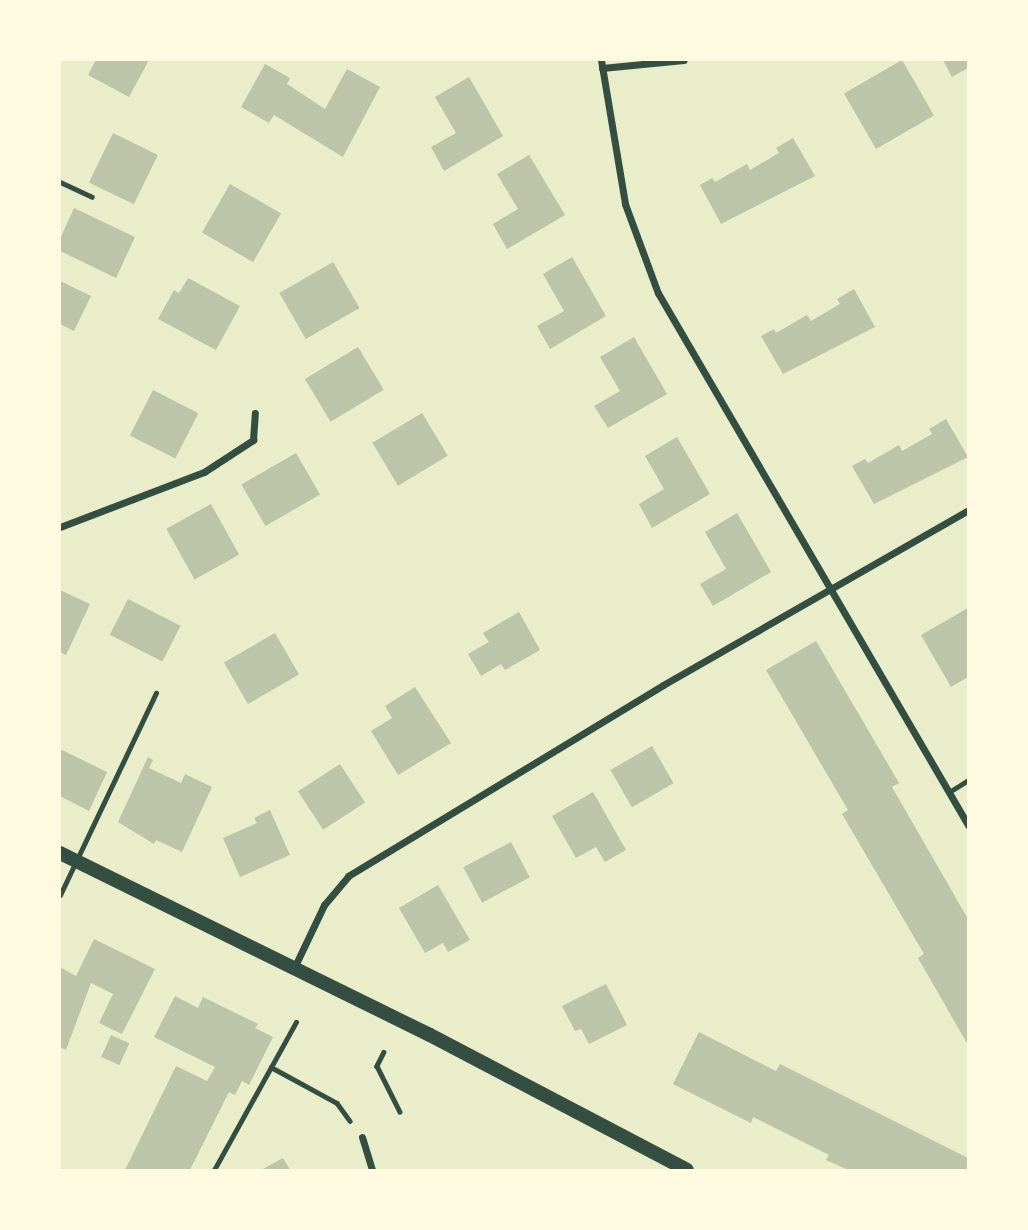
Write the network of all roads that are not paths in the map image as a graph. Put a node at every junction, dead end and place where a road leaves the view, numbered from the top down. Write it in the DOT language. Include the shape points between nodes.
graph roads {
  1 [pos="684,60"];
  2 [pos="602,64"];
  3 [pos="60,182"];
  4 [pos="92,198"];
  5 [pos="255,413"];
  6 [pos="968,510"];
  7 [pos="60,527"];
  8 [pos="829,588"];
  9 [pos="156,693"];
  10 [pos="968,780"];
  11 [pos="949,792"];
  12 [pos="968,825"];
  13 [pos="60,853"];
  14 [pos="75,861"];
  15 [pos="60,895"];
  16 [pos="294,968"];
  17 [pos="362,1138"];
  18 [pos="372,1171"];
  19 [pos="687,1171"];
  1 -- 2 [label="street"];
  2 -- 8 [label="street" via="625,204 659,293"];
  3 -- 4 [label="lane"];
  5 -- 7 [label="street" via="253,440 204,472"];
  6 -- 8 [label="street"];
  8 -- 11 [label="street"];
  8 -- 16 [label="street" via="348,876 324,905"];
  9 -- 14 [label="lane"];
  10 -- 11 [label="lane"];
  11 -- 12 [label="street"];
  13 -- 14 [label="main road"];
  14 -- 15 [label="lane"];
  14 -- 16 [label="main road"];
  16 -- 19 [label="main road"];
  17 -- 18 [label="street"];
}
